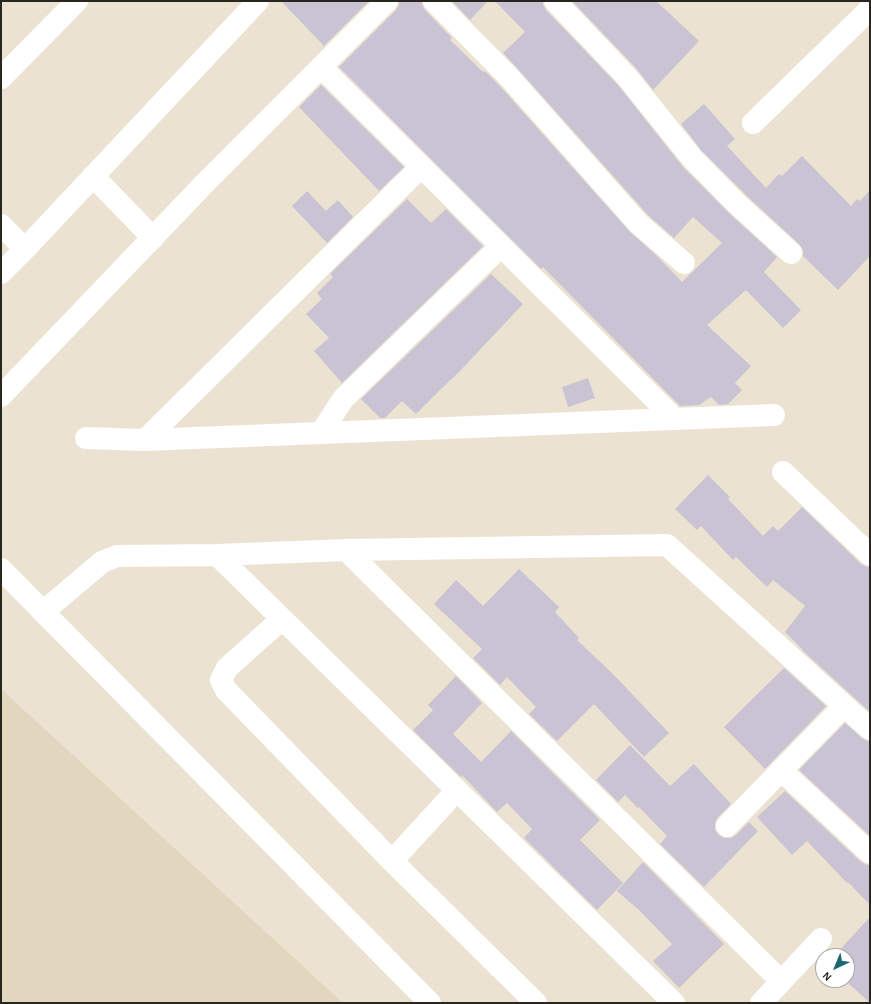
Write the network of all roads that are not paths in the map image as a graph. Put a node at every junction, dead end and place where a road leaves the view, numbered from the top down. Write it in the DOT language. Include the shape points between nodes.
graph roads {
  1 [pos="77,1"];
  2 [pos="258,1"];
  3 [pos="387,1"];
  4 [pos="434,1"];
  5 [pos="555,1"];
  6 [pos="870,9"];
  7 [pos="321,68"];
  8 [pos="1,78"];
  9 [pos="753,123"];
  10 [pos="421,167"];
  11 [pos="93,176"];
  12 [pos="1,225"];
  13 [pos="153,238"];
  14 [pos="501,246"];
  15 [pos="25,249"];
  16 [pos="791,253"];
  17 [pos="684,263"];
  18 [pos="1,273"];
  19 [pos="1,396"];
  20 [pos="774,415"];
  21 [pos="675,419"];
  22 [pos="321,433"];
  23 [pos="86,438"];
  24 [pos="145,440"];
  25 [pos="783,472"];
  26 [pos="346,550"];
  27 [pos="217,555"];
  28 [pos="870,555"];
  29 [pos="1,569"];
  30 [pos="43,612"];
  31 [pos="282,619"];
  32 [pos="844,706"];
  33 [pos="870,729"];
  34 [pos="781,770"];
  35 [pos="457,790"];
  36 [pos="727,826"];
  37 [pos="870,853"];
  38 [pos="392,861"];
  39 [pos="821,939"];
  40 [pos="781,982"];
  41 [pos="430,1003"];
  42 [pos="536,1003"];
  43 [pos="674,1003"];
  44 [pos="760,1003"];
  1 -- 8 [label="street"];
  2 -- 11 [label="street"];
  3 -- 7 [label="street"];
  4 -- 17 [label="street" via="508,76 639,224"];
  5 -- 16 [label="street" via="627,77 692,158 737,204"];
  6 -- 9 [label="street"];
  7 -- 10 [label="street"];
  7 -- 13 [label="street"];
  10 -- 14 [label="street"];
  10 -- 24 [label="street"];
  11 -- 13 [label="street"];
  11 -- 15 [label="street"];
  12 -- 15 [label="street"];
  13 -- 19 [label="street"];
  14 -- 21 [label="street"];
  14 -- 22 [label="street" via="343,398"];
  15 -- 18 [label="street"];
  20 -- 21 [label="street"];
  21 -- 22 [label="street"];
  22 -- 24 [label="street"];
  23 -- 24 [label="street"];
  25 -- 28 [label="street"];
  26 -- 27 [label="street"];
  26 -- 32 [label="street" via="667,545"];
  26 -- 40 [label="street"];
  27 -- 30 [label="street" via="117,556 102,562"];
  27 -- 31 [label="street"];
  29 -- 30 [label="street"];
  30 -- 41 [label="street"];
  31 -- 35 [label="street"];
  31 -- 38 [label="street" via="227,668 221,680 226,690"];
  32 -- 33 [label="street"];
  32 -- 34 [label="street"];
  34 -- 36 [label="street"];
  34 -- 37 [label="street"];
  35 -- 38 [label="street"];
  35 -- 43 [label="street"];
  38 -- 42 [label="street"];
  39 -- 40 [label="street"];
  40 -- 44 [label="street"];
}
